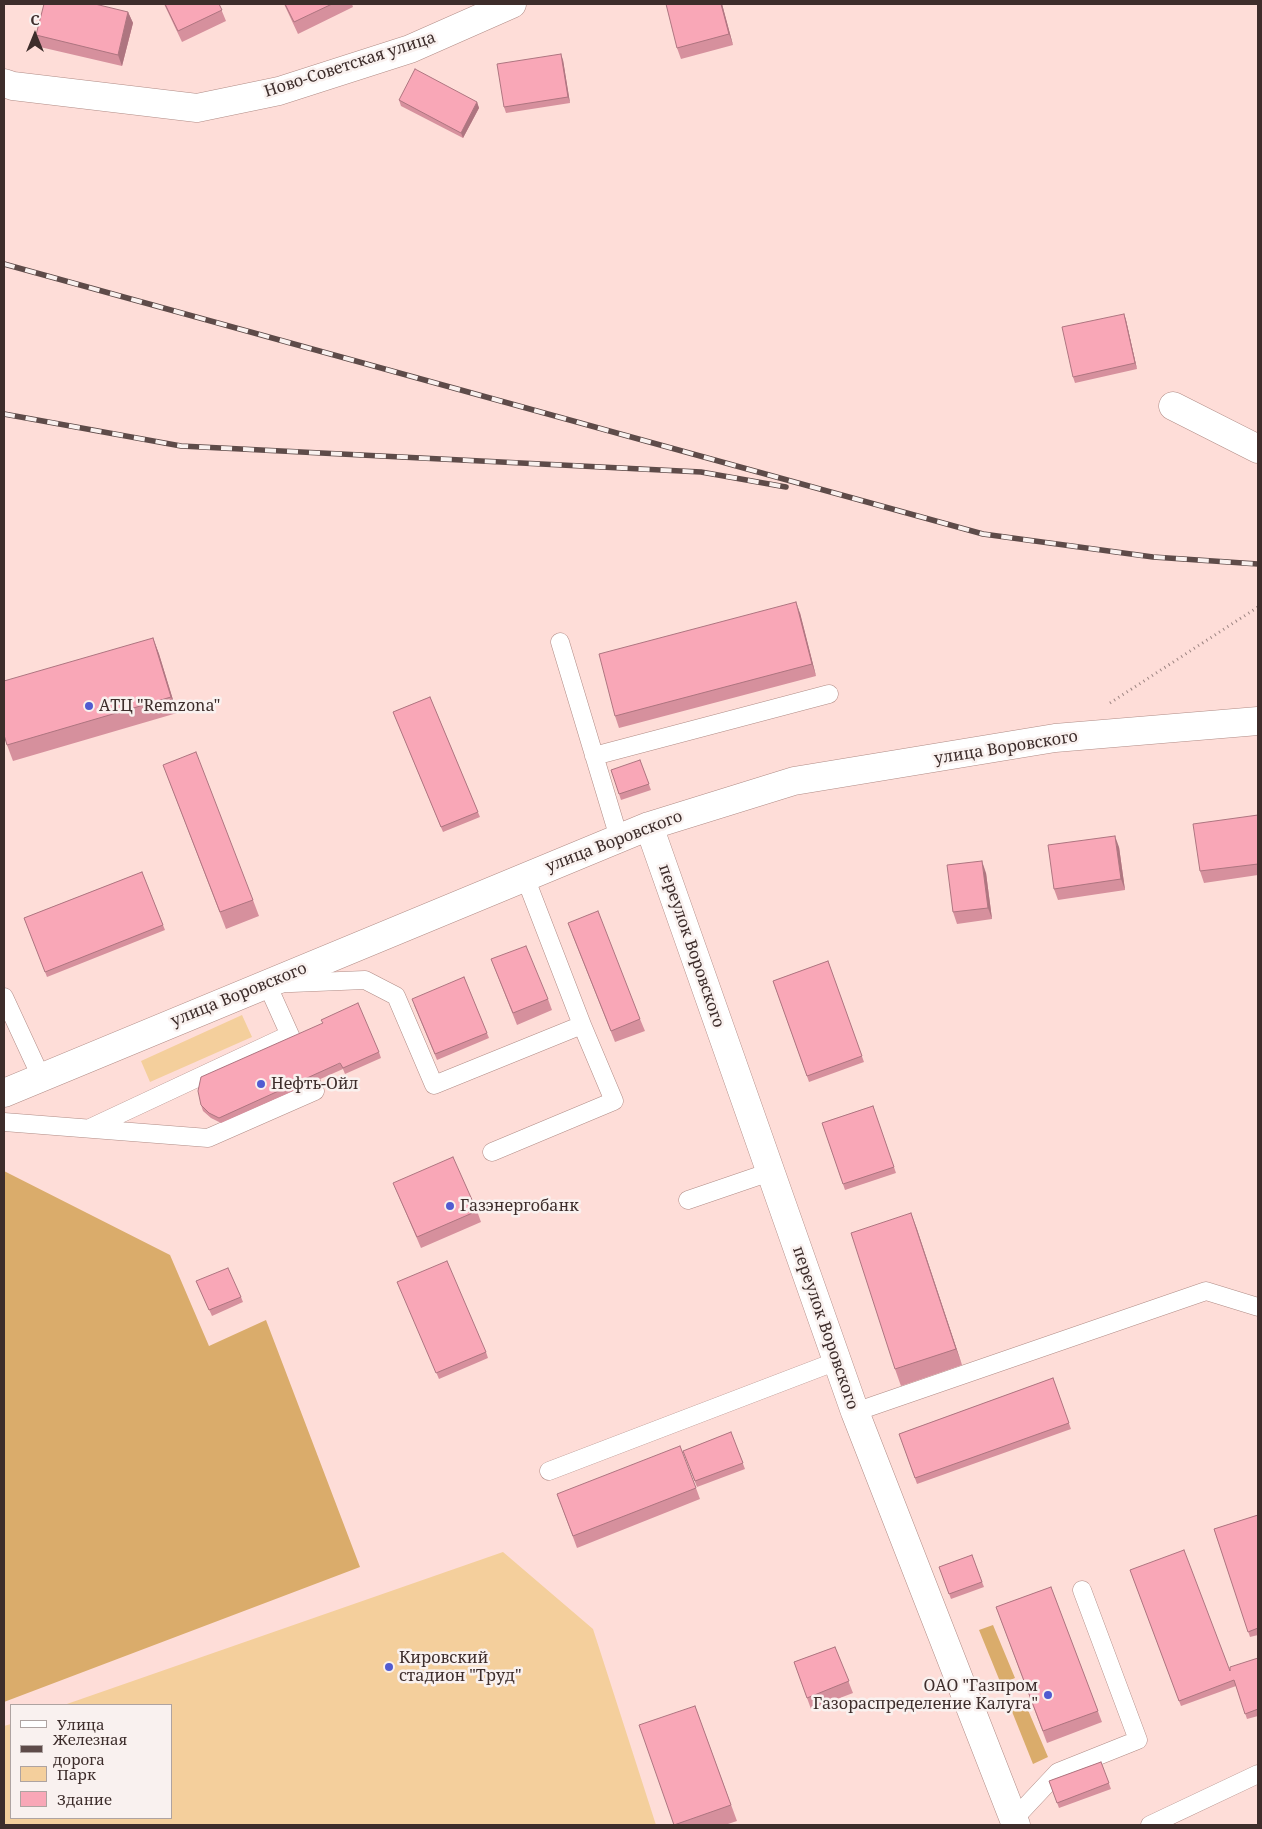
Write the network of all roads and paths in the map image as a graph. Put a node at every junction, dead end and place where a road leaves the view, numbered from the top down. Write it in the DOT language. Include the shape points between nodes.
graph roads {
  1 [pos="512,4"];
  2 [pos="4,83"];
  3 [pos="1173,406"];
  4 [pos="1258,448"];
  5 [pos="1258,607"];
  6 [pos="560,642"];
  7 [pos="828,694"];
  8 [pos="1104,707"];
  9 [pos="1258,721"];
  10 [pos="594,756"];
  11 [pos="649,826"];
  12 [pos="619,838"];
  13 [pos="525,877"];
  14 [pos="267,984"];
  15 [pos="4,998"];
  16 [pos="582,1025"];
  17 [pos="289,1035"];
  18 [pos="41,1077"];
  19 [pos="4,1093"];
  20 [pos="4,1122"];
  21 [pos="89,1128"];
  22 [pos="492,1152"];
  23 [pos="770,1172"];
  24 [pos="688,1200"];
  25 [pos="1258,1307"];
  26 [pos="837,1361"];
  27 [pos="855,1412"];
  28 [pos="549,1471"];
  29 [pos="1082,1590"];
  30 [pos="1258,1774"];
  31 [pos="1014,1823"];
  32 [pos="1150,1825"];
  1 -- 2 [label="street, Ново-Советская улица" via="401,52 279,92 197,108"];
  3 -- 4 [label="street"];
  5 -- 8 [label="path"];
  6 -- 10 [label="lane"];
  7 -- 10 [label="lane"];
  9 -- 11 [label="street, улица Воровского" via="1055,738 794,781"];
  10 -- 12 [label="lane"];
  11 -- 12 [label="street, улица Воровского"];
  11 -- 23 [label="street, переулок Воровского"];
  12 -- 13 [label="street, улица Воровского"];
  13 -- 14 [label="street, улица Воровского"];
  13 -- 16 [label="lane"];
  14 -- 16 [label="lane" via="366,980 396,996 434,1085"];
  14 -- 17 [label="lane"];
  14 -- 18 [label="street, улица Воровского"];
  15 -- 18 [label="lane"];
  16 -- 22 [label="lane" via="614,1101"];
  17 -- 21 [label="lane"];
  17 -- 21 [label="lane" via="315,1090 208,1138"];
  18 -- 19 [label="street, улица Воровского"];
  20 -- 21 [label="lane"];
  23 -- 24 [label="lane"];
  23 -- 26 [label="street, переулок Воровского"];
  25 -- 27 [label="lane" via="1206,1291"];
  26 -- 27 [label="street, переулок Воровского"];
  26 -- 28 [label="lane"];
  27 -- 31 [label="street, переулок Воровского"];
  29 -- 31 [label="lane" via="1138,1740 1058,1772"];
  30 -- 32 [label="lane"];
}
